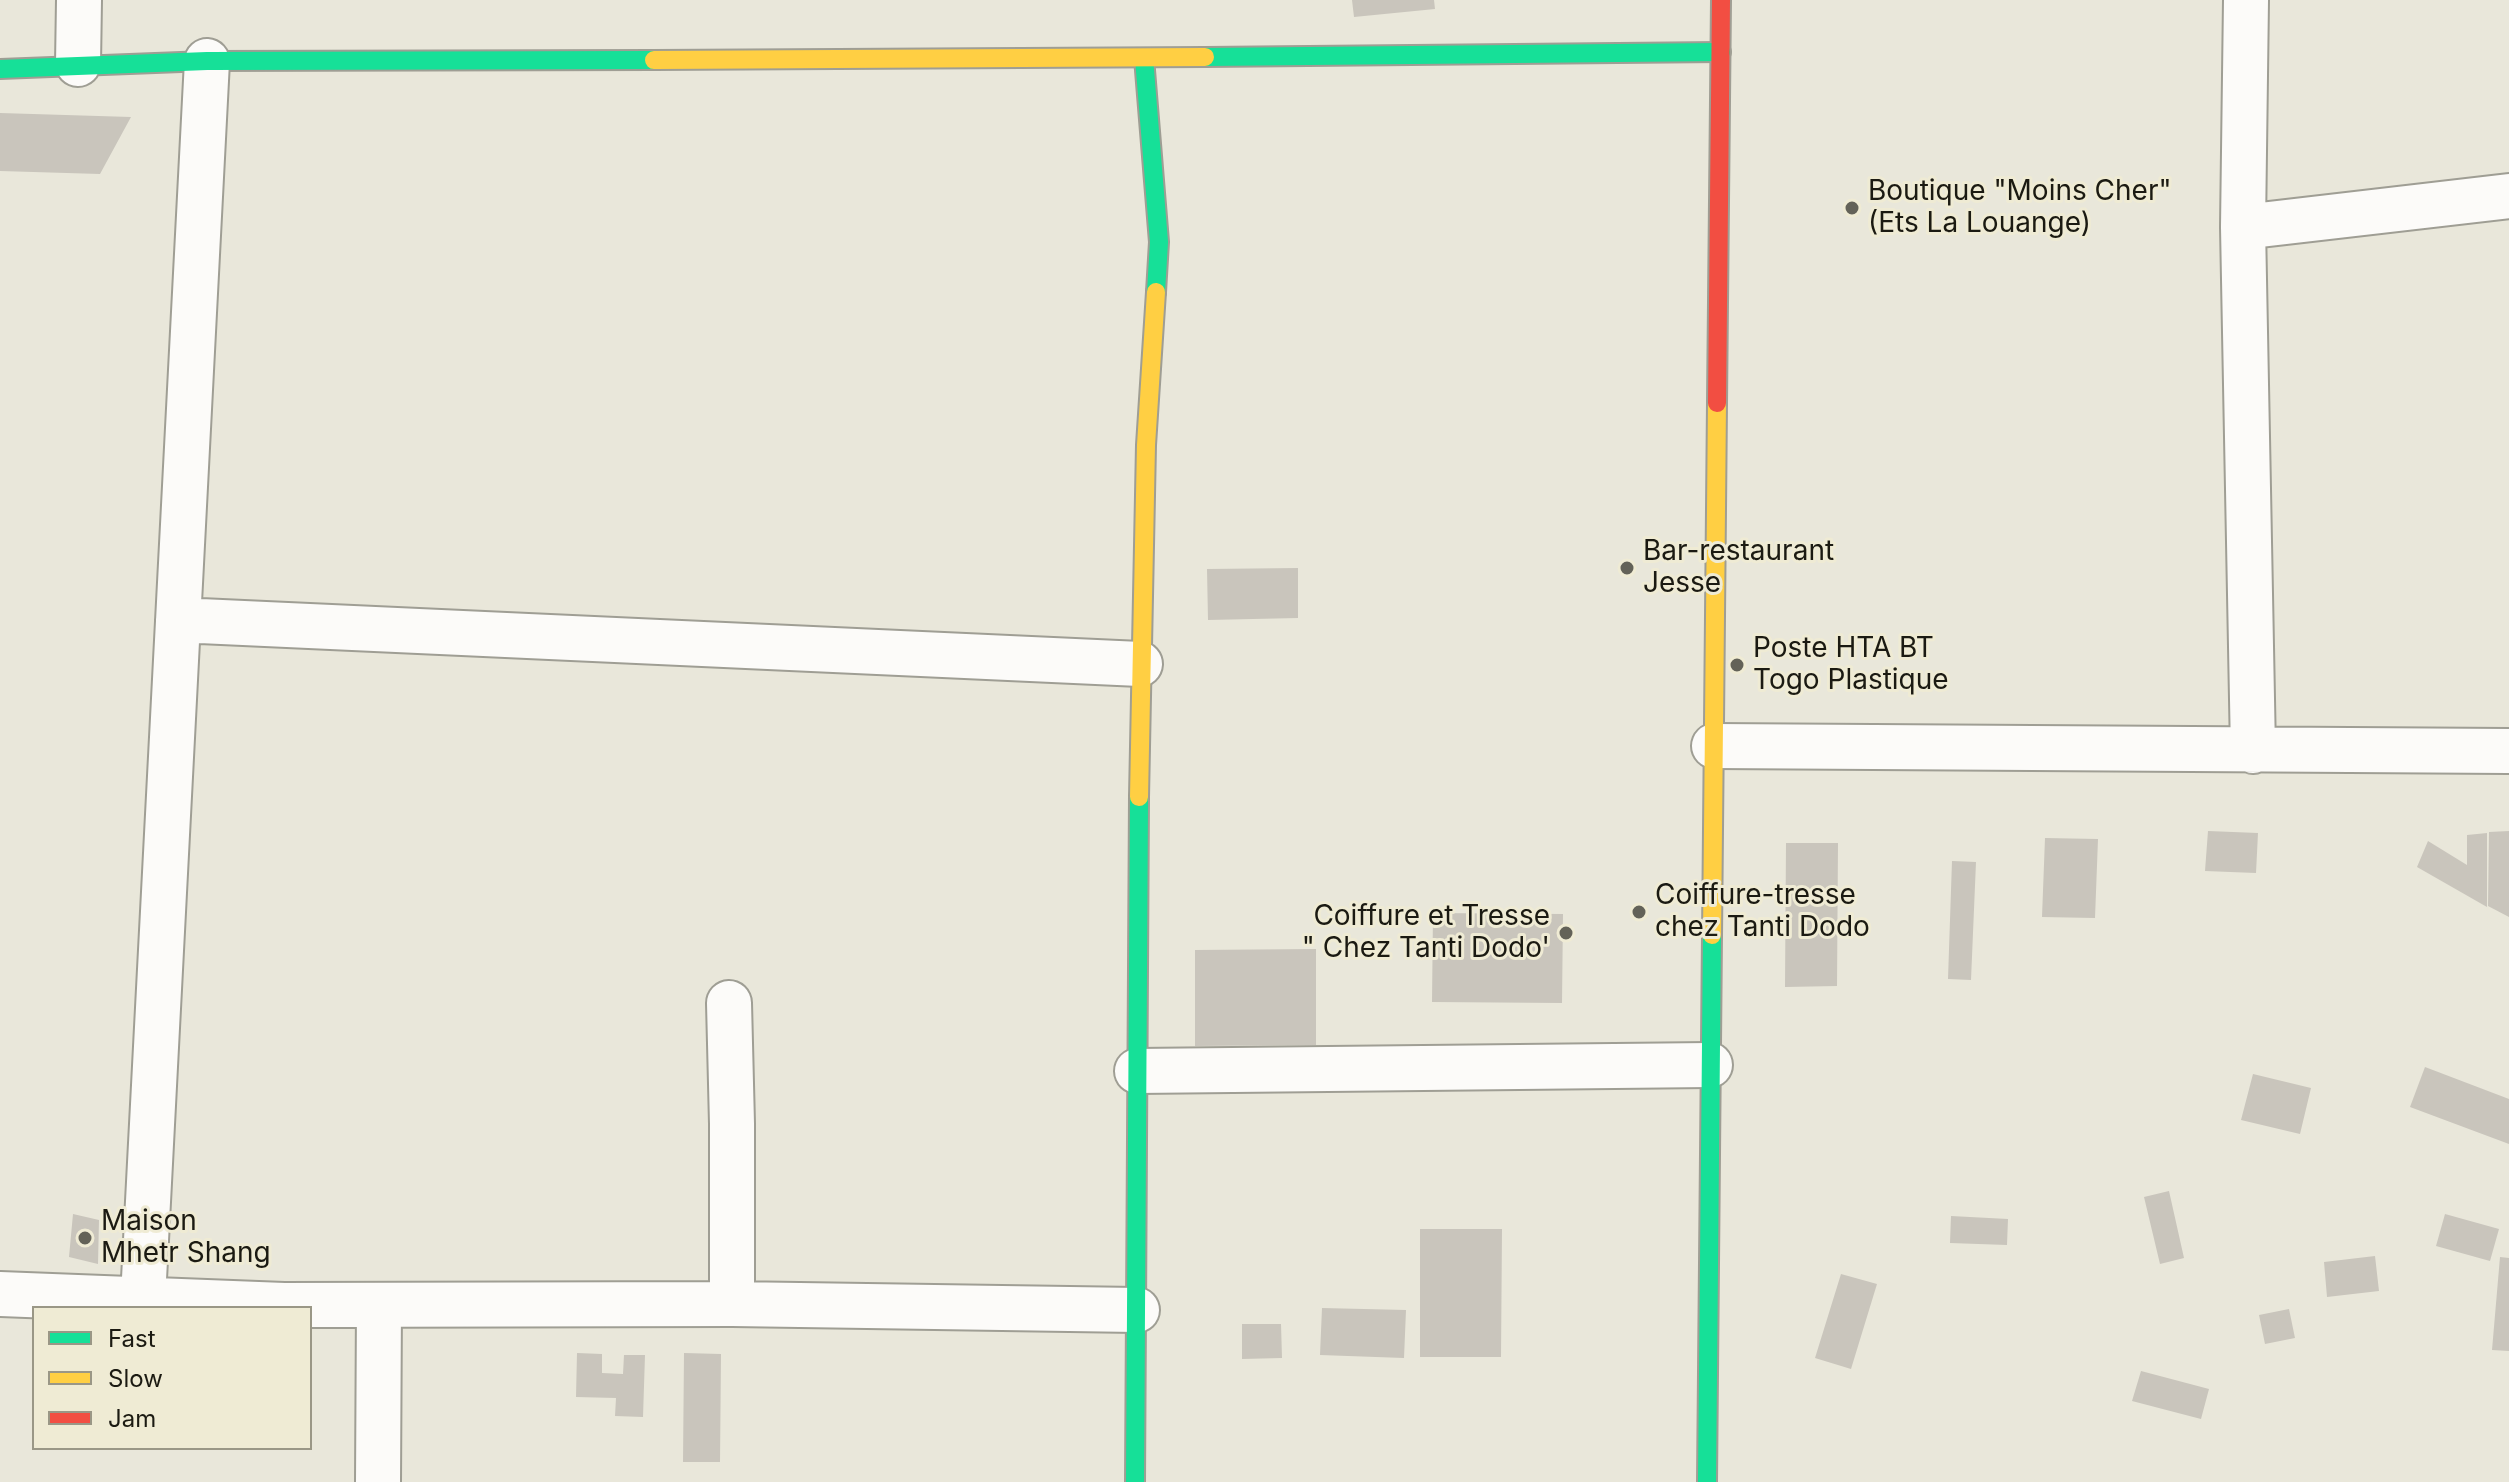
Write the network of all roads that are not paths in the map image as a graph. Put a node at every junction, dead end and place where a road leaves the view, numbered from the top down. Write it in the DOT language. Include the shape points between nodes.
graph roads {
  1 [pos="79,0"];
  2 [pos="1721,0"];
  3 [pos="2246,0"];
  4 [pos="1721,52"];
  5 [pos="1144,58"];
  6 [pos="207,61"];
  7 [pos="78,64"];
  8 [pos="0,69"];
  9 [pos="2509,196"];
  10 [pos="2243,227"];
  11 [pos="178,620"];
  12 [pos="1140,664"];
  13 [pos="1714,746"];
  14 [pos="2253,751"];
  15 [pos="2509,751"];
  16 [pos="729,1003"];
  17 [pos="1710,1065"];
  18 [pos="1137,1071"];
  19 [pos="0,1294"];
  20 [pos="143,1298"];
  21 [pos="732,1304"];
  22 [pos="379,1305"];
  23 [pos="1137,1310"];
  24 [pos="378,1482"];
  25 [pos="1135,1482"];
  26 [pos="1707,1482"];
  1 -- 7 [label="street"];
  2 -- 4 [label="street"];
  3 -- 10 [label="street"];
  4 -- 5 [label="street"];
  4 -- 13 [label="street"];
  5 -- 6 [label="street"];
  5 -- 12 [label="street" via="1159,242"];
  6 -- 7 [label="street"];
  6 -- 11 [label="street"];
  7 -- 8 [label="street"];
  9 -- 10 [label="street"];
  10 -- 14 [label="street"];
  11 -- 12 [label="street"];
  11 -- 20 [label="street"];
  12 -- 18 [label="street"];
  13 -- 14 [label="street"];
  13 -- 17 [label="street"];
  14 -- 15 [label="street"];
  16 -- 21 [label="street"];
  17 -- 18 [label="street"];
  17 -- 26 [label="street"];
  18 -- 23 [label="street"];
  19 -- 20 [label="street"];
  20 -- 22 [label="street"];
  21 -- 22 [label="street"];
  21 -- 23 [label="street"];
  22 -- 24 [label="street"];
  23 -- 25 [label="street"];
}
